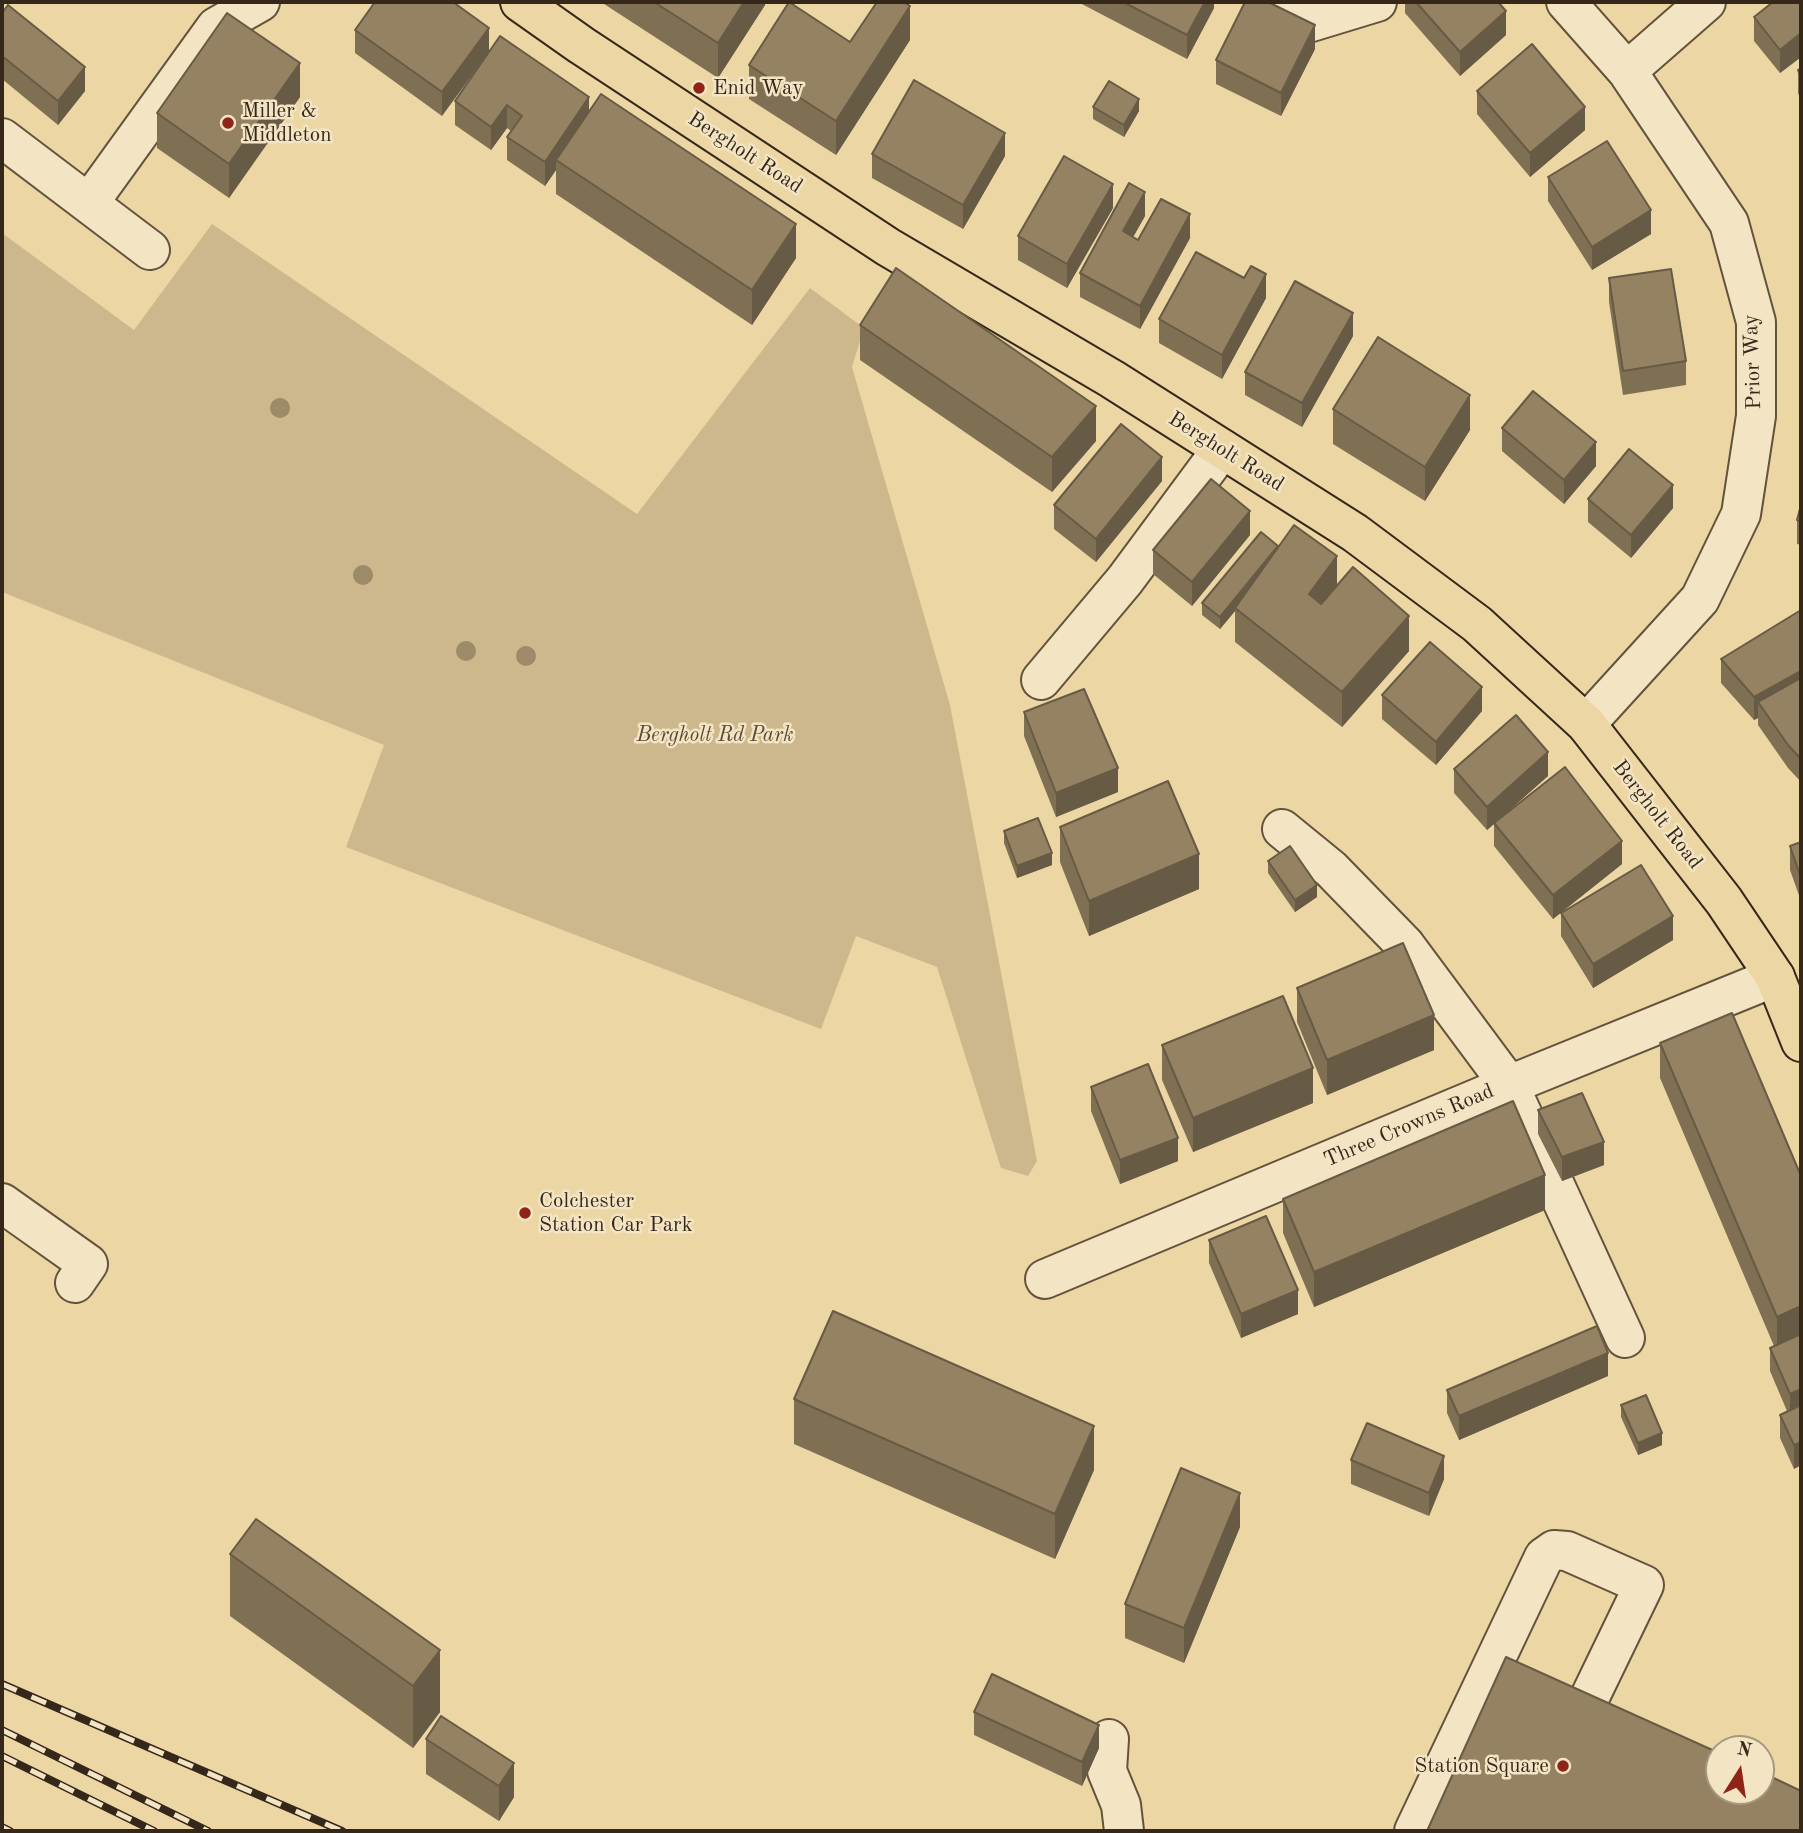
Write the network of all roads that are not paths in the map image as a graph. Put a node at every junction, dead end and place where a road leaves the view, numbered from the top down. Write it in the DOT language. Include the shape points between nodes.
graph roads {
  1 [pos="260,2"];
  2 [pos="520,2"];
  3 [pos="1270,2"];
  4 [pos="1377,2"];
  5 [pos="1566,2"];
  6 [pos="1706,2"];
  7 [pos="1628,71"];
  8 [pos="2,138"];
  9 [pos="89,203"];
  10 [pos="150,250"];
  11 [pos="1222,449"];
  12 [pos="1041,680"];
  13 [pos="1586,724"];
  14 [pos="1282,829"];
  15 [pos="1775,977"];
  16 [pos="1801,1042"];
  17 [pos="1509,1085"];
  18 [pos="2,1203"];
  19 [pos="1045,1279"];
  20 [pos="75,1283"];
  21 [pos="1625,1338"];
  22 [pos="1585,1707"];
  23 [pos="1109,1740"];
  24 [pos="1124,1831"];
  25 [pos="1414,1831"];
  1 -- 9 [label="street" via="216,27"];
  2 -- 11 [label="main road, Bergholt Road" via="888,247"];
  3 -- 4 [label="street" via="1308,23"];
  5 -- 7 [label="street, Prior Way"];
  6 -- 7 [label="street"];
  7 -- 13 [label="street, Prior Way" via="1729,223 1756,322 1756,416 1741,514 1700,599"];
  8 -- 9 [label="street"];
  9 -- 10 [label="street"];
  11 -- 12 [label="street" via="1125,580"];
  11 -- 13 [label="main road, Bergholt Road" via="1355,533 1477,624"];
  13 -- 15 [label="main road, Bergholt Road" via="1724,901"];
  14 -- 17 [label="street" via="1331,869 1405,945"];
  15 -- 16 [label="main road, Bergholt Road"];
  15 -- 17 [label="street, Three Crowns Road"];
  17 -- 19 [label="street, Three Crowns Road"];
  17 -- 21 [label="street"];
  18 -- 20 [label="street" via="88,1264"];
  22 -- 25 [label="street" via="1644,1585 1567,1551 1554,1550 1544,1557"];
  23 -- 24 [label="street" via="1107,1771 1121,1805"];
}
